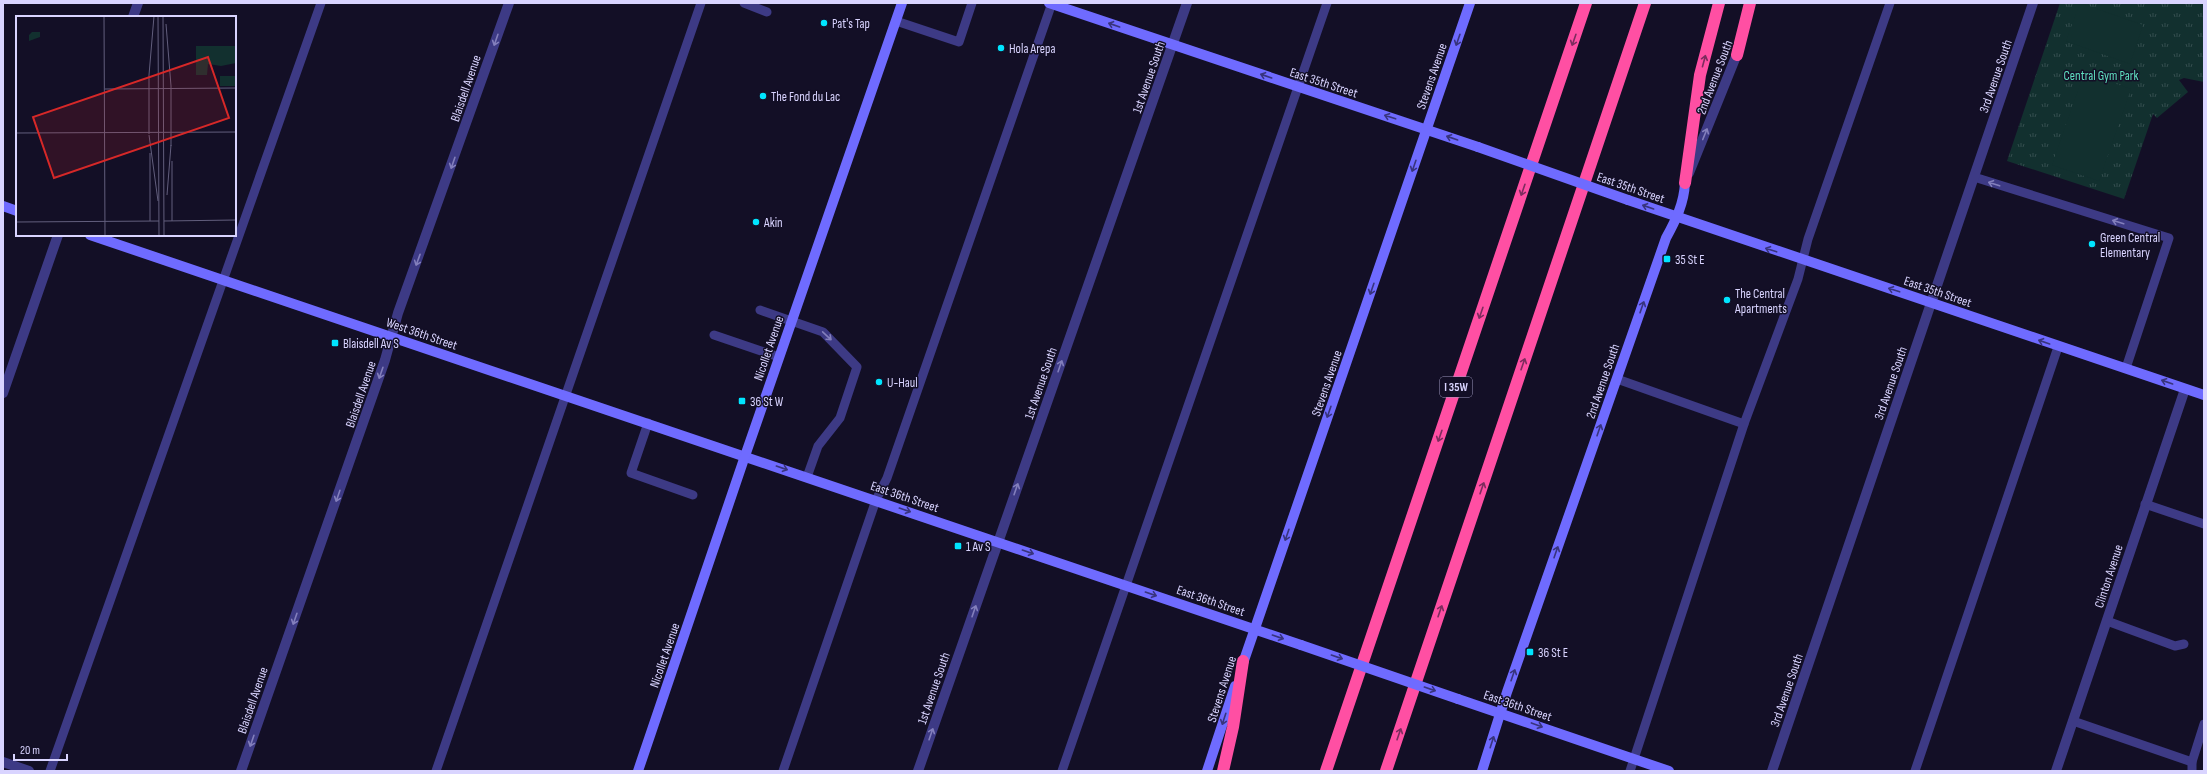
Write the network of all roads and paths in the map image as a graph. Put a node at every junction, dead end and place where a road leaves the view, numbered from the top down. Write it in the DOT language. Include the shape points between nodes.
graph roads {
  1 [pos="138,3"];
  2 [pos="321,3"];
  3 [pos="509,3"];
  4 [pos="701,3"];
  5 [pos="744,3"];
  6 [pos="902,3"];
  7 [pos="972,3"];
  8 [pos="1051,3"];
  9 [pos="1187,3"];
  10 [pos="1327,3"];
  11 [pos="1470,3"];
  12 [pos="1586,3"];
  13 [pos="1645,3"];
  14 [pos="1719,3"];
  15 [pos="1750,3"];
  16 [pos="1754,3"];
  17 [pos="1890,3"];
  18 [pos="2033,3"];
  19 [pos="767,12"];
  20 [pos="133,16"];
  21 [pos="896,21"];
  22 [pos="1173,45"];
  23 [pos="1737,55"];
  24 [pos="1298,87"];
  25 [pos="1427,130"];
  26 [pos="1974,177"];
  27 [pos="1685,183"];
  28 [pos="3,206"];
  29 [pos="16,211"];
  30 [pos="1677,217"];
  31 [pos="58,236"];
  32 [pos="93,236"];
  33 [pos="1802,260"];
  34 [pos="222,279"];
  35 [pos="1931,302"];
  36 [pos="760,310"];
  37 [pos="792,321"];
  38 [pos="714,335"];
  39 [pos="392,336"];
  40 [pos="2058,347"];
  41 [pos="779,357"];
  42 [pos="2126,368"];
  43 [pos="1617,379"];
  44 [pos="2185,389"];
  45 [pos="3,393"];
  46 [pos="564,395"];
  47 [pos="2204,395"];
  48 [pos="648,423"];
  49 [pos="1744,424"];
  50 [pos="745,456"];
  51 [pos="807,477"];
  52 [pos="693,495"];
  53 [pos="876,500"];
  54 [pos="2145,504"];
  55 [pos="2204,524"];
  56 [pos="998,542"];
  57 [pos="1126,585"];
  58 [pos="2107,621"];
  59 [pos="1254,629"];
  60 [pos="2184,644"];
  61 [pos="1243,661"];
  62 [pos="1501,712"];
  63 [pos="2073,721"];
  64 [pos="2204,724"];
  65 [pos="1634,759"];
  66 [pos="3,762"];
  67 [pos="2192,767"];
  68 [pos="29,771"];
  69 [pos="50,771"];
  70 [pos="241,771"];
  71 [pos="436,771"];
  72 [pos="638,771"];
  73 [pos="783,771"];
  74 [pos="918,771"];
  75 [pos="1062,771"];
  76 [pos="1207,771"];
  77 [pos="1223,771"];
  78 [pos="1326,771"];
  79 [pos="1386,771"];
  80 [pos="1482,771"];
  81 [pos="1630,771"];
  82 [pos="1669,771"];
  83 [pos="1772,771"];
  84 [pos="1915,771"];
  85 [pos="2056,771"];
  1 -- 20 [label="street"];
  2 -- 34 [label="lane"];
  3 -- 39 [label="street, Blaisdell Avenue, one-way"];
  4 -- 46 [label="lane"];
  5 -- 19 [label="lane"];
  6 -- 21 [label="street, Nicollet Avenue"];
  7 -- 21 [label="lane" via="959,42"];
  22 -- 8 [label="street, East 35th Street, one-way"];
  8 -- 53 [label="lane" via="889,470"];
  9 -- 22 [label="street, 1st Avenue South"];
  10 -- 24 [label="lane"];
  11 -- 25 [label="street, Stevens Avenue, one-way"];
  12 -- 78 [label="highway, I 35W, one-way"];
  79 -- 13 [label="highway, one-way"];
  27 -- 14 [label="highway, one-way" via="1700,75"];
  15 -- 23 [label="highway"];
  16 -- 23 [label="street, 2nd Avenue South"];
  17 -- 33 [label="lane"];
  18 -- 26 [label="street, 3rd Avenue South"];
  21 -- 37 [label="street, Nicollet Avenue"];
  24 -- 22 [label="street, East 35th Street, one-way"];
  56 -- 22 [label="street, 1st Avenue South, one-way"];
  27 -- 23 [label="street, 2nd Avenue South, one-way"];
  25 -- 24 [label="street, East 35th Street, one-way"];
  24 -- 57 [label="lane"];
  30 -- 25 [label="street, East 35th Street, one-way, bridge"];
  25 -- 59 [label="street, Stevens Avenue, one-way"];
  26 -- 35 [label="street, 3rd Avenue South"];
  42 -- 26 [label="lane, one-way" via="2169,238"];
  27 -- 30 [label="street, 2nd Avenue South" via="1684,196"];
  28 -- 29 [label="street"];
  33 -- 30 [label="street, East 35th Street, one-way"];
  43 -- 30 [label="street, 2nd Avenue South, one-way" via="1666,238"];
  31 -- 45 [label="street"];
  32 -- 34 [label="street, West 36th Street"];
  35 -- 33 [label="street, East 35th Street, one-way"];
  33 -- 49 [label="lane" via="1798,278"];
  34 -- 39 [label="street, West 36th Street"];
  34 -- 69 [label="lane"];
  40 -- 35 [label="street, East 35th Street, one-way"];
  35 -- 83 [label="street, 3rd Avenue South"];
  36 -- 37 [label="lane"];
  37 -- 41 [label="street, Nicollet Avenue"];
  37 -- 51 [label="lane, one-way" via="823,332 856,367 840,418 818,446"];
  38 -- 41 [label="lane"];
  39 -- 46 [label="street, West 36th Street"];
  39 -- 70 [label="street, Blaisdell Avenue, one-way" via="386,360"];
  40 -- 42 [label="street, East 35th Street"];
  40 -- 84 [label="lane"];
  41 -- 50 [label="street, Nicollet Avenue"];
  44 -- 42 [label="street, East 35th Street, one-way"];
  43 -- 49 [label="lane"];
  62 -- 43 [label="street, 2nd Avenue South, one-way"];
  44 -- 47 [label="street, East 35th Street"];
  44 -- 54 [label="street, Clinton Avenue"];
  46 -- 48 [label="street, West 36th Street"];
  46 -- 71 [label="lane"];
  48 -- 50 [label="street, West 36th Street"];
  48 -- 52 [label="lane" via="631,473"];
  49 -- 65 [label="lane"];
  50 -- 51 [label="street, East 36th Street, one-way"];
  50 -- 72 [label="street, Nicollet Avenue"];
  51 -- 53 [label="street, East 36th Street"];
  53 -- 56 [label="street, East 36th Street, one-way"];
  53 -- 73 [label="lane"];
  54 -- 55 [label="lane"];
  54 -- 58 [label="street, Clinton Avenue"];
  56 -- 57 [label="street, East 36th Street, one-way"];
  74 -- 56 [label="street, 1st Avenue South, one-way"];
  57 -- 59 [label="street, East 36th Street, one-way"];
  57 -- 75 [label="lane"];
  58 -- 60 [label="lane" via="2175,646"];
  58 -- 63 [label="street, Clinton Avenue"];
  59 -- 61 [label="street, Stevens Avenue"];
  59 -- 62 [label="street, East 36th Street, one-way, bridge"];
  61 -- 76 [label="street, Stevens Avenue, one-way"];
  61 -- 77 [label="highway"];
  62 -- 65 [label="street, East 36th Street, one-way"];
  80 -- 62 [label="street, 2nd Avenue South, one-way"];
  63 -- 67 [label="lane"];
  63 -- 85 [label="street, Clinton Avenue"];
  64 -- 67 [label="lane"];
  65 -- 81 [label="lane"];
  65 -- 82 [label="street, East 36th Street"];
  66 -- 68 [label="street"];
}
